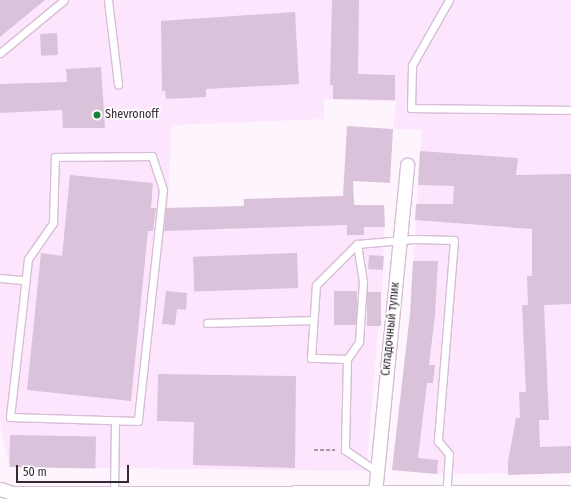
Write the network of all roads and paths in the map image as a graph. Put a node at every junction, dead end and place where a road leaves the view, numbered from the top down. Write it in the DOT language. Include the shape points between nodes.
graph roads {
  1 [pos="64,0"];
  2 [pos="108,0"];
  3 [pos="449,0"];
  4 [pos="0,53"];
  5 [pos="118,84"];
  6 [pos="571,110"];
  7 [pos="407,165"];
  8 [pos="400,240"];
  9 [pos="357,244"];
  10 [pos="0,278"];
  11 [pos="26,280"];
  12 [pos="313,320"];
  13 [pos="207,323"];
  14 [pos="347,359"];
  15 [pos="114,421"];
  16 [pos="314,450"];
  17 [pos="326,450"];
  18 [pos="376,471"];
  19 [pos="0,489"];
  20 [pos="571,492"];
  21 [pos="114,493"];
  22 [pos="375,493"];
  23 [pos="446,493"];
  24 [pos="392,496"];
  1 -- 4 [label="lane"];
  2 -- 5 [label="lane"];
  3 -- 6 [label="lane" via="412,65 411,108"];
  7 -- 8 [label="street, Складочный тупик"];
  8 -- 9 [label="lane"];
  8 -- 18 [label="street, Складочный тупик"];
  8 -- 23 [label="lane" via="454,240 438,441 449,454"];
  9 -- 12 [label="lane" via="316,285"];
  9 -- 14 [label="lane" via="363,280 359,342"];
  10 -- 11 [label="lane"];
  11 -- 15 [label="lane" via="10,417"];
  11 -- 15 [label="lane" via="28,259 53,223 55,157 152,156 163,189 138,421"];
  12 -- 13 [label="lane"];
  12 -- 14 [label="lane" via="311,358"];
  14 -- 18 [label="lane" via="345,450"];
  15 -- 21 [label="lane"];
  16 -- 17 [label="path"];
  18 -- 22 [label="street, Складочный тупик"];
  19 -- 21 [label="street" via="12,493"];
  20 -- 23 [label="street"];
  21 -- 22 [label="street"];
  22 -- 24 [label="street"];
  23 -- 24 [label="street"];
}
